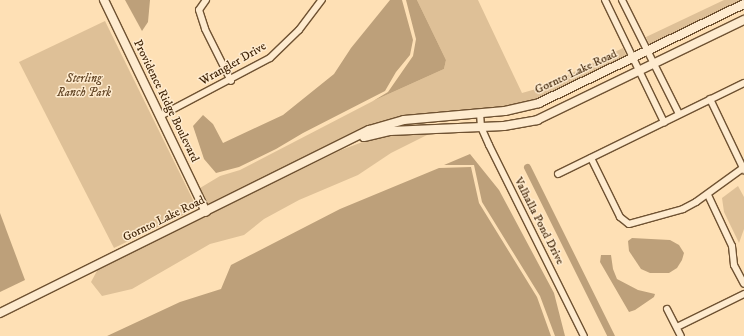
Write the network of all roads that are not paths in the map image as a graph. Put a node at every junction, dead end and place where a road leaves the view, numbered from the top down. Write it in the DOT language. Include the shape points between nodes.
graph roads {
  1 [pos="104,0"];
  2 [pos="206,0"];
  3 [pos="322,0"];
  4 [pos="605,0"];
  5 [pos="622,0"];
  6 [pos="744,4"];
  7 [pos="744,20"];
  8 [pos="648,51"];
  9 [pos="633,58"];
  10 [pos="654,64"];
  11 [pos="639,71"];
  12 [pos="231,80"];
  13 [pos="744,82"];
  14 [pos="710,100"];
  15 [pos="480,113"];
  16 [pos="679,114"];
  17 [pos="160,116"];
  18 [pos="664,122"];
  19 [pos="481,127"];
  20 [pos="339,146"];
  21 [pos="591,158"];
  22 [pos="744,169"];
  23 [pos="558,174"];
  24 [pos="708,195"];
  25 [pos="206,212"];
  26 [pos="744,284"];
  27 [pos="744,294"];
  28 [pos="667,309"];
  29 [pos="0,313"];
  30 [pos="676,328"];
  31 [pos="584,336"];
  32 [pos="681,336"];
  1 -- 17 [label="street, Providence Ridge Boulevard"];
  2 -- 12 [label="street" via="199,10 205,29"];
  3 -- 12 [label="street, Wrangler Drive" via="299,30 270,58"];
  4 -- 9 [label="street"];
  5 -- 8 [label="street"];
  6 -- 8 [label="street, Gornto Lake Road"];
  7 -- 10 [label="street, Gornto Lake Road"];
  8 -- 9 [label="street, Gornto Lake Road"];
  8 -- 10 [label="street"];
  9 -- 11 [label="street"];
  9 -- 15 [label="street, Gornto Lake Road" via="546,100 515,109"];
  10 -- 11 [label="street, Gornto Lake Road"];
  10 -- 16 [label="street"];
  11 -- 18 [label="street"];
  11 -- 19 [label="street, Gornto Lake Road" via="546,117 517,124"];
  12 -- 17 [label="street, Wrangler Drive"];
  13 -- 14 [label="street"];
  14 -- 16 [label="street"];
  14 -- 22 [label="street"];
  15 -- 19 [label="street, Valhalla Pond Drive"];
  15 -- 20 [label="street, Gornto Lake Road" via="391,123 359,134"];
  16 -- 18 [label="street"];
  17 -- 25 [label="street, Providence Ridge Boulevard"];
  18 -- 21 [label="street"];
  19 -- 20 [label="street, Gornto Lake Road" via="390,131"];
  19 -- 31 [label="street, Valhalla Pond Drive"];
  20 -- 25 [label="street, Gornto Lake Road"];
  21 -- 23 [label="street"];
  21 -- 24 [label="street" via="620,217 629,224 683,209"];
  22 -- 24 [label="street"];
  24 -- 26 [label="street" via="732,246 734,265"];
  25 -- 29 [label="street, Gornto Lake Road"];
  27 -- 30 [label="street"];
  28 -- 30 [label="street"];
  30 -- 32 [label="street"];
}
